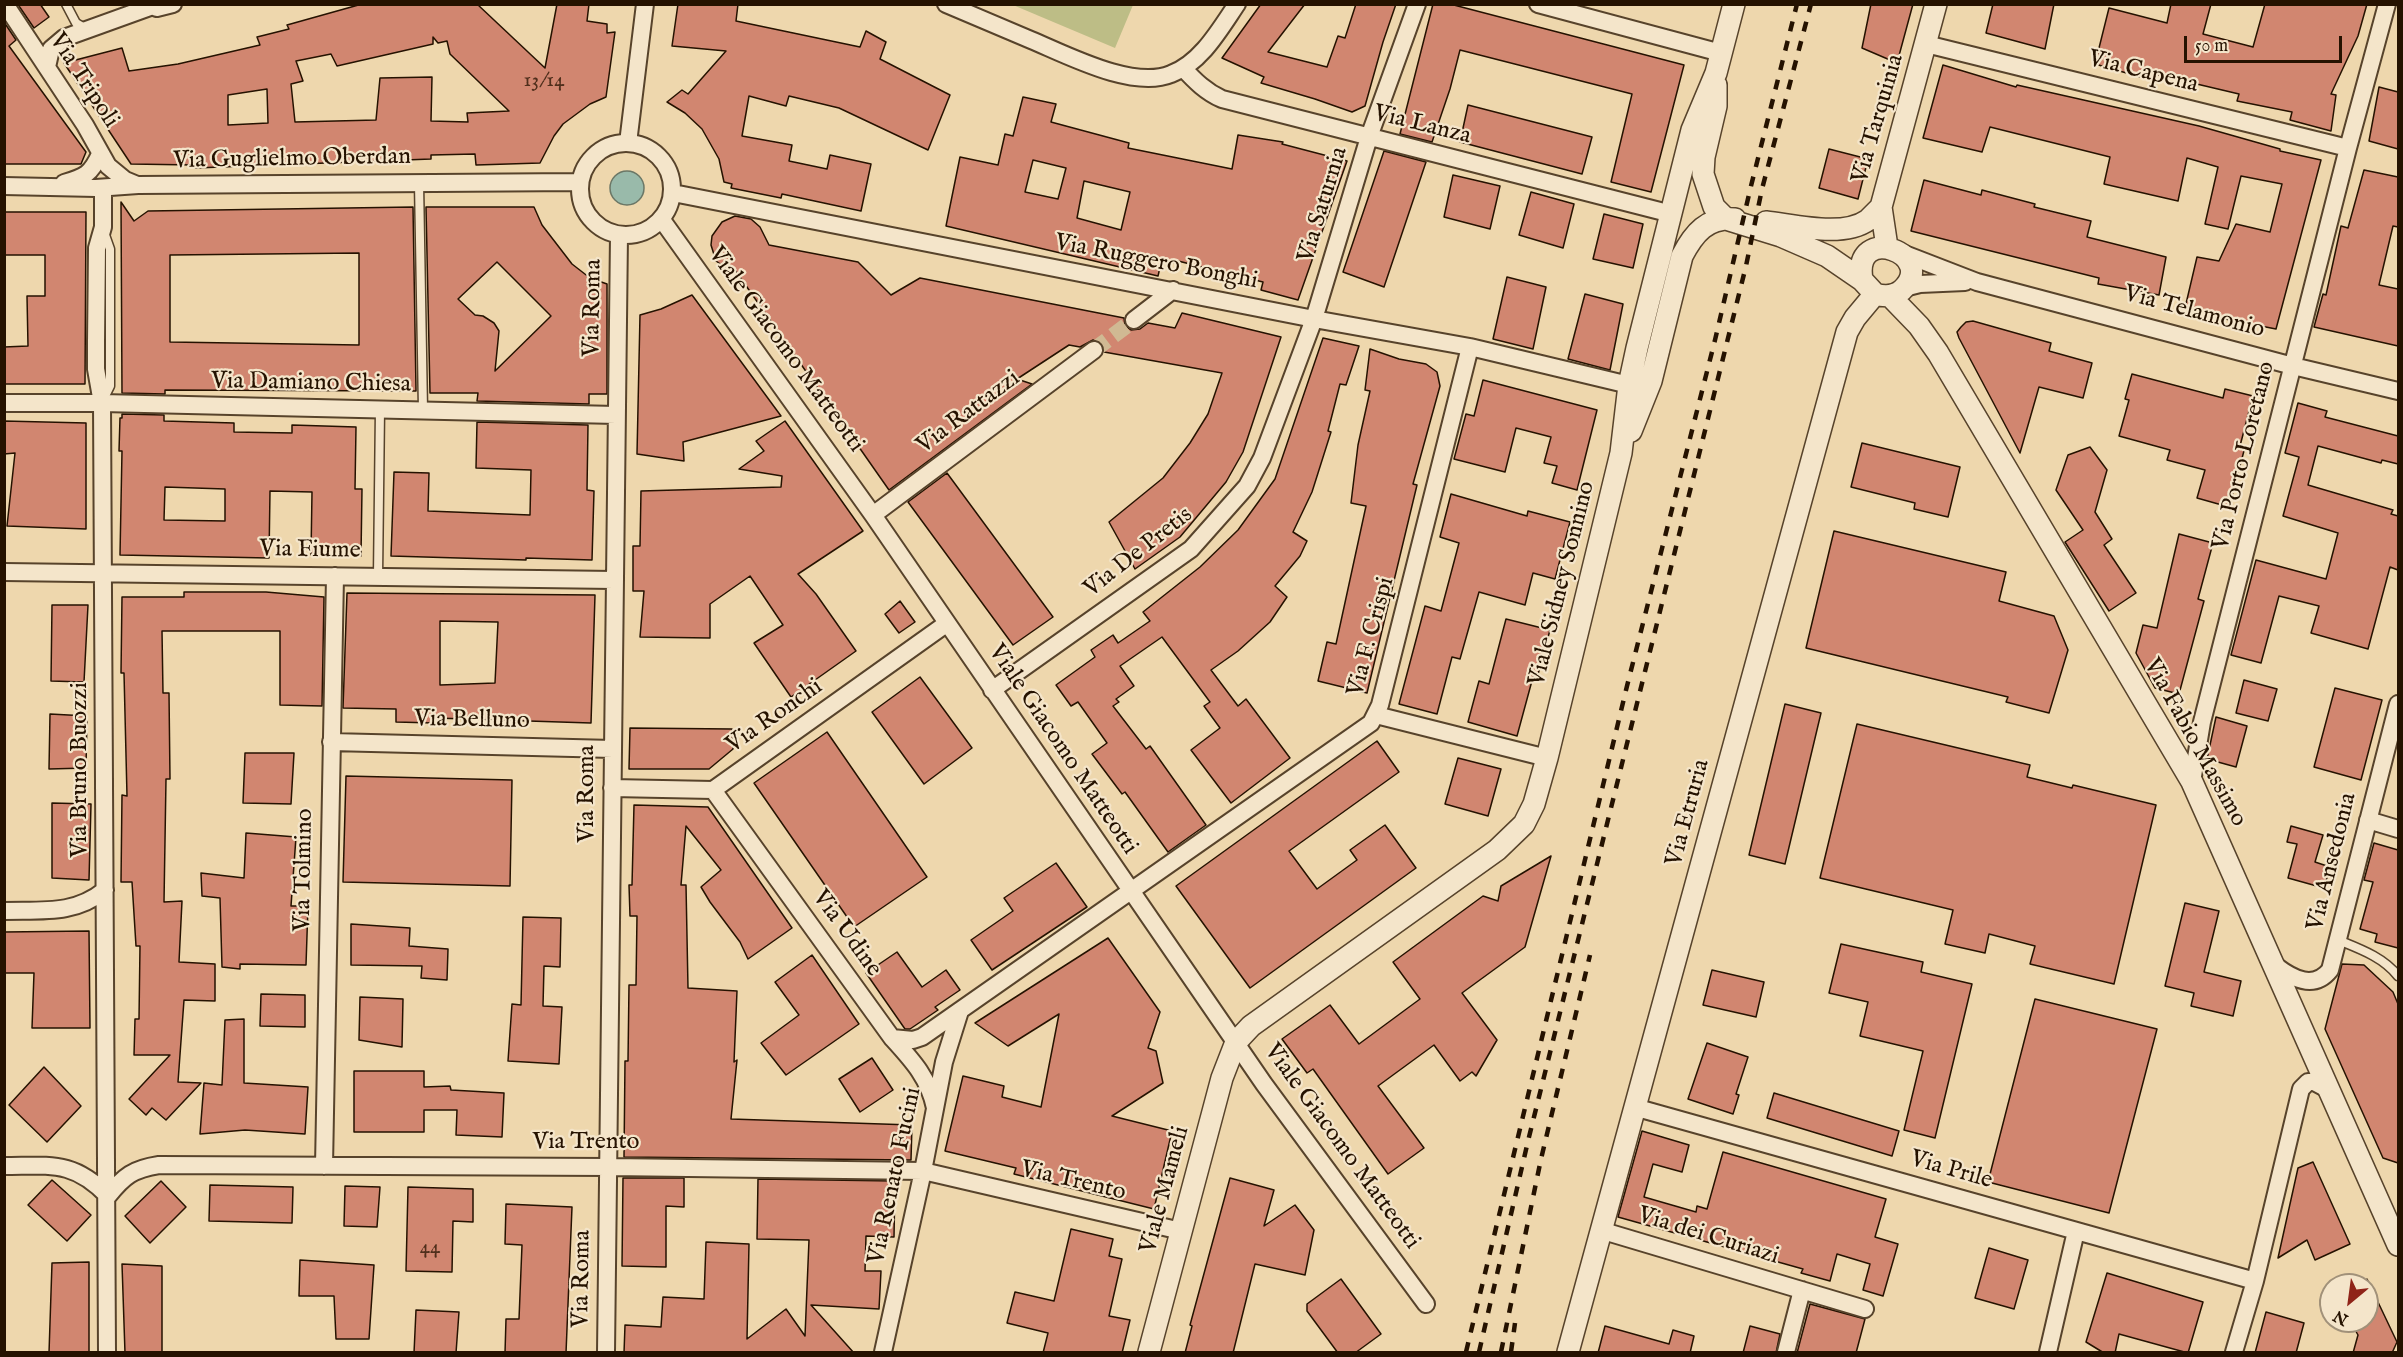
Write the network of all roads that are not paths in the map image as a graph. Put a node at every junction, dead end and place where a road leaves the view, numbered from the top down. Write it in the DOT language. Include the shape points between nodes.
graph roads {
  1 [pos="5,4"];
  2 [pos="66,4"];
  3 [pos="173,4"];
  4 [pos="645,4"];
  5 [pos="946,4"];
  6 [pos="1237,4"];
  7 [pos="1417,4"];
  8 [pos="1538,4"];
  9 [pos="1734,4"];
  10 [pos="1936,4"];
  11 [pos="2387,4"];
  12 [pos="148,6"];
  13 [pos="88,29"];
  14 [pos="1926,44"];
  15 [pos="1718,63"];
  16 [pos="47,67"];
  17 [pos="1183,68"];
  18 [pos="1369,137"];
  19 [pos="628,143"];
  20 [pos="2348,148"];
  21 [pos="100,154"];
  22 [pos="580,182"];
  23 [pos="419,183"];
  24 [pos="138,185"];
  25 [pos="4,186"];
  26 [pos="55,186"];
  27 [pos="103,188"];
  28 [pos="673,193"];
  29 [pos="1881,207"];
  30 [pos="1660,211"];
  31 [pos="1726,219"];
  32 [pos="662,220"];
  33 [pos="619,235"];
  34 [pos="1894,250"];
  35 [pos="1977,282"];
  36 [pos="1883,290"];
  37 [pos="1173,291"];
  38 [pos="103,295"];
  39 [pos="1314,319"];
  40 [pos="1134,320"];
  41 [pos="1470,347"];
  42 [pos="1094,350"];
  43 [pos="2293,366"];
  44 [pos="1629,385"];
  45 [pos="2398,391"];
  46 [pos="4,403"];
  47 [pos="102,403"];
  48 [pos="380,409"];
  49 [pos="423,410"];
  50 [pos="616,415"];
  51 [pos="1621,453"];
  52 [pos="873,515"];
  53 [pos="4,572"];
  54 [pos="103,572"];
  55 [pos="335,576"];
  56 [pos="378,576"];
  57 [pos="614,580"];
  58 [pos="946,624"];
  59 [pos="992,690"];
  60 [pos="2398,705"];
  61 [pos="1376,715"];
  62 [pos="331,742"];
  63 [pos="613,748"];
  64 [pos="1547,758"];
  65 [pos="2192,782"];
  66 [pos="612,788"];
  67 [pos="713,790"];
  68 [pos="2368,820"];
  69 [pos="2398,829"];
  70 [pos="105,890"];
  71 [pos="1130,892"];
  72 [pos="4,911"];
  73 [pos="2338,940"];
  74 [pos="2276,966"];
  75 [pos="2398,976"];
  76 [pos="961,1011"];
  77 [pos="892,1038"];
  78 [pos="1236,1042"];
  79 [pos="2331,1091"];
  80 [pos="1634,1107"];
  81 [pos="935,1108"];
  82 [pos="4,1166"];
  83 [pos="324,1166"];
  84 [pos="610,1167"];
  85 [pos="923,1171"];
  86 [pos="108,1196"];
  87 [pos="2394,1217"];
  88 [pos="1600,1230"];
  89 [pos="1181,1231"];
  90 [pos="2076,1231"];
  91 [pos="2398,1245"];
  92 [pos="2255,1281"];
  93 [pos="1802,1290"];
  94 [pos="1426,1304"];
  95 [pos="1865,1309"];
  96 [pos="107,1353"];
  97 [pos="606,1353"];
  98 [pos="883,1353"];
  99 [pos="1149,1353"];
  100 [pos="1568,1353"];
  101 [pos="1786,1353"];
  102 [pos="2048,1353"];
  103 [pos="2234,1353"];
  1 -- 16 [label="street, Via Tripoli"];
  2 -- 13 [label="lane" via="76,22"];
  3 -- 12 [label="street"];
  4 -- 19 [label="street"];
  5 -- 17 [label="street" via="1101,70 1147,79"];
  6 -- 17 [label="street" via="1209,44"];
  7 -- 18 [label="street, Via Saturnia"];
  8 -- 15 [label="street"];
  9 -- 15 [label="street, Viale Sidney Sonnino"];
  10 -- 14 [label="street, Via Tarquinia"];
  11 -- 20 [label="street, Via Porto Loretano"];
  12 -- 13 [label="street"];
  13 -- 16 [label="street" via="55,43"];
  14 -- 20 [label="street, Via Capena"];
  14 -- 29 [label="street, Via Tarquinia"];
  15 -- 31 [label="street" via="1716,106 1703,174 1714,207"];
  15 -- 44 [label="street, Viale Sidney Sonnino" via="1692,130"];
  16 -- 21 [label="street, Via Tripoli"];
  17 -- 18 [label="street, Via Lanza" via="1210,94 1222,99"];
  18 -- 30 [label="street, Via Lanza"];
  18 -- 39 [label="street, Via Saturnia"];
  19 -- 22 [label="street" via="617,143 597,153"];
  19 -- 28 [label="street" via="656,153 669,171"];
  20 -- 43 [label="street, Via Porto Loretano"];
  21 -- 24 [label="street, Via Tripoli" via="117,174"];
  21 -- 26 [label="street, Via Tripoli" via="89,173"];
  22 -- 23 [label="street, Via Guglielmo Oberdan"];
  22 -- 33 [label="street" via="580,196 589,216 604,231"];
  23 -- 24 [label="street, Via Guglielmo Oberdan"];
  23 -- 49 [label="lane"];
  24 -- 27 [label="street, Via Guglielmo Oberdan"];
  25 -- 26 [label="street, Via Guglielmo Oberdan"];
  26 -- 27 [label="street, Via Guglielmo Oberdan"];
  27 -- 38 [label="street, Via Bruno Buozzi" via="103,227 97,248"];
  28 -- 32 [label="street"];
  28 -- 37 [label="street, Via Ruggero Bonghi"];
  29 -- 31 [label="street" via="1861,224 1832,229"];
  29 -- 34 [label="street, Via Tarquinia"];
  31 -- 36 [label="street, Via Fabio Massimo" via="1817,251"];
  31 -- 51 [label="street" via="1705,224 1682,256 1651,381"];
  32 -- 33 [label="street" via="649,230"];
  32 -- 52 [label="street, Viale Giacomo Matteotti"];
  33 -- 50 [label="street, Via Roma"];
  34 -- 35 [label="street, Via Telamonio"];
  34 -- 36 [label="street" via="1907,259 1910,274"];
  34 -- 36 [label="street" via="1872,251 1861,272"];
  35 -- 36 [label="street, Via Telamonio"];
  35 -- 43 [label="street, Via Telamonio"];
  36 -- 65 [label="street, Via Fabio Massimo" via="1932,344"];
  36 -- 80 [label="street, Via Etruria" via="1855,318 1847,332"];
  37 -- 39 [label="street, Via Ruggero Bonghi"];
  37 -- 40 [label="street"];
  38 -- 47 [label="street, Via Bruno Buozzi" via="96,369"];
  38 -- 47 [label="lane" via="110,344 110,386"];
  39 -- 41 [label="street, Via Ruggero Bonghi"];
  39 -- 59 [label="street, Via De Pretis" via="1262,458 1247,486 1224,514 1191,549"];
  41 -- 44 [label="street, Via Ruggero Bonghi"];
  41 -- 61 [label="street, Via F. Crispi"];
  42 -- 52 [label="street, Via Rattazzi"];
  43 -- 45 [label="street, Via Telamonio"];
  43 -- 65 [label="street, Via Porto Loretano" via="2202,722"];
  44 -- 51 [label="street, Viale Sidney Sonnino"];
  46 -- 47 [label="street, Via Damiano Chiesa"];
  47 -- 48 [label="street, Via Damiano Chiesa"];
  47 -- 54 [label="street, Via Bruno Buozzi"];
  48 -- 49 [label="street, Via Damiano Chiesa"];
  48 -- 56 [label="lane"];
  49 -- 50 [label="street, Via Damiano Chiesa"];
  50 -- 57 [label="street, Via Roma"];
  51 -- 64 [label="street, Viale Sidney Sonnino"];
  52 -- 58 [label="street, Viale Giacomo Matteotti"];
  53 -- 54 [label="street, Via Fiume"];
  54 -- 55 [label="street, Via Fiume"];
  54 -- 70 [label="street, Via Bruno Buozzi"];
  55 -- 56 [label="street, Via Fiume"];
  55 -- 62 [label="street, Via Tolmino"];
  56 -- 57 [label="street, Via Fiume"];
  57 -- 63 [label="street, Via Roma"];
  58 -- 59 [label="street, Viale Giacomo Matteotti"];
  58 -- 67 [label="street, Via Ronchi"];
  59 -- 71 [label="street, Viale Giacomo Matteotti"];
  60 -- 68 [label="street, Via Ansedonia"];
  61 -- 64 [label="street"];
  61 -- 71 [label="street, Via F. Crispi" via="1363,730"];
  62 -- 63 [label="street, Via Belluno"];
  62 -- 83 [label="street, Via Tolmino"];
  63 -- 66 [label="street, Via Roma"];
  64 -- 78 [label="street, Viale Sidney Sonnino" via="1534,804 1516,834 1251,1026"];
  65 -- 74 [label="street, Via Fabio Massimo"];
  66 -- 67 [label="street"];
  66 -- 84 [label="street, Via Roma"];
  67 -- 77 [label="street, Via Udine"];
  68 -- 69 [label="street"];
  68 -- 73 [label="street, Via Ansedonia"];
  70 -- 72 [label="street" via="92,901 62,910"];
  70 -- 86 [label="street, Via Bruno Buozzi"];
  71 -- 76 [label="street"];
  71 -- 78 [label="street, Viale Giacomo Matteotti"];
  73 -- 74 [label="street, Via Ansedonia" via="2330,970 2321,979 2298,981"];
  73 -- 75 [label="lane" via="2376,957"];
  74 -- 79 [label="street, Via Fabio Massimo"];
  76 -- 77 [label="street" via="922,1037"];
  76 -- 81 [label="street, Via Renato Fucini" via="949,1041"];
  77 -- 81 [label="street, Via Udine" via="923,1074"];
  78 -- 89 [label="street, Viale Mameli" via="1222,1078"];
  78 -- 94 [label="street, Viale Giacomo Matteotti"];
  79 -- 87 [label="street, Via Fabio Massimo"];
  79 -- 92 [label="street" via="2314,1082 2301,1089"];
  80 -- 88 [label="street, Via Etruria"];
  80 -- 90 [label="street, Via Prile"];
  81 -- 85 [label="street, Via Renato Fucini"];
  82 -- 86 [label="street" via="67,1167 82,1173"];
  83 -- 84 [label="street, Via Trento"];
  83 -- 86 [label="street, Via Trento" via="159,1165 129,1174"];
  84 -- 85 [label="street, Via Trento"];
  84 -- 97 [label="street, Via Roma"];
  85 -- 89 [label="street, Via Trento"];
  85 -- 98 [label="street, Via Renato Fucini"];
  86 -- 96 [label="street, Via Bruno Buozzi"];
  87 -- 91 [label="street, Via Fabio Massimo"];
  88 -- 93 [label="street, Via dei Curiazi"];
  88 -- 100 [label="street, Via Etruria"];
  89 -- 99 [label="street, Viale Mameli"];
  90 -- 92 [label="street, Via Prile"];
  90 -- 102 [label="street"];
  92 -- 103 [label="street"];
  93 -- 95 [label="street, Via dei Curiazi"];
  93 -- 101 [label="street, Via dei Curiazi"];
}
